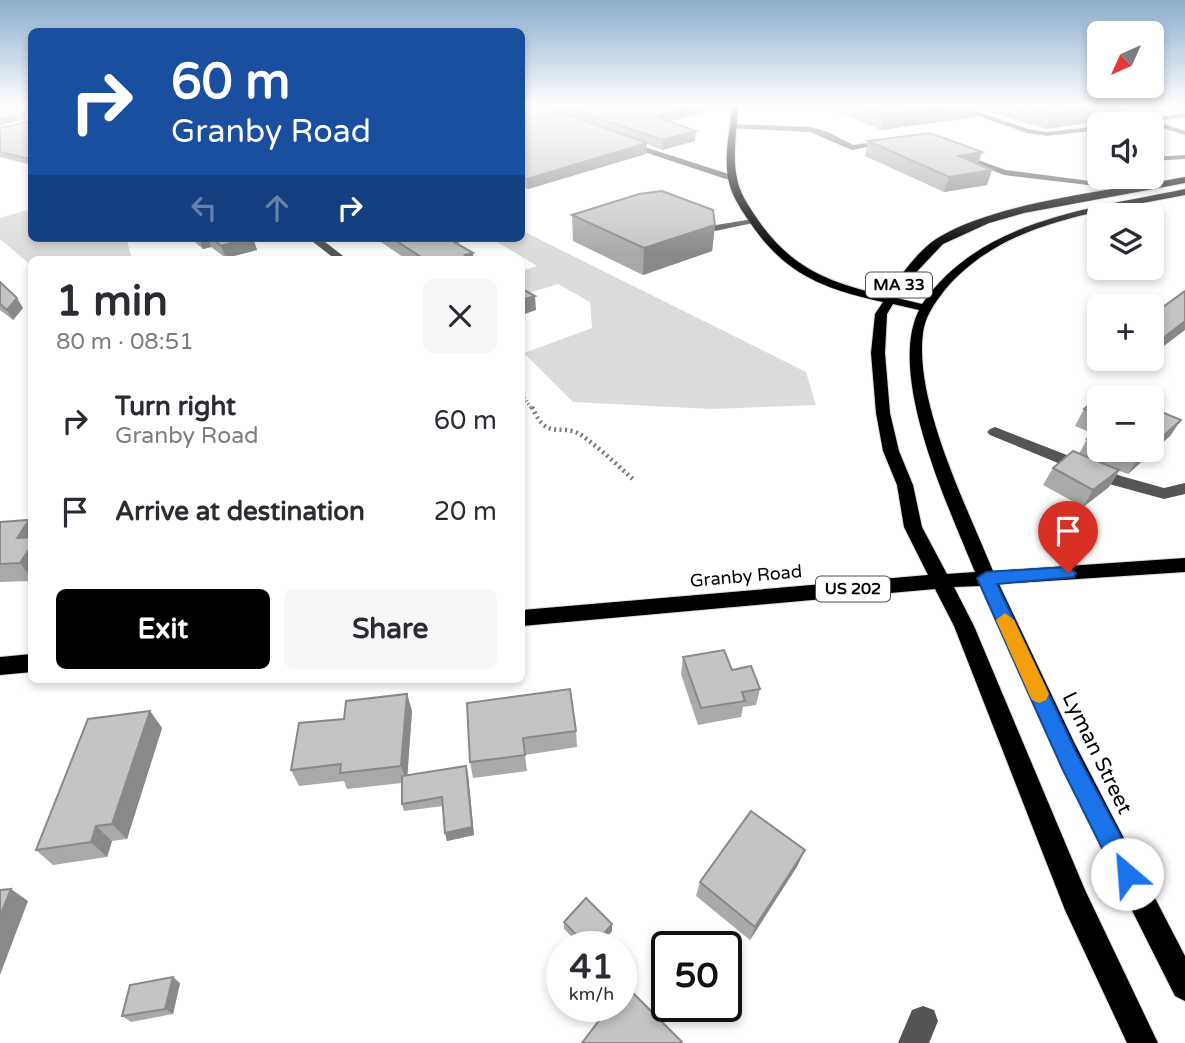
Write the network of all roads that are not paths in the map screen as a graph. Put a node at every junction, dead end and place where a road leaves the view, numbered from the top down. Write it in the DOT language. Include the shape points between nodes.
graph roads {
  1 [pos="665,156"];
  2 [pos="733,156"];
  3 [pos="964,156"];
  4 [pos="1185,157"];
  5 [pos="1164,158"];
  6 [pos="732,178"];
  7 [pos="1185,180"];
  8 [pos="1087,182"];
  9 [pos="1164,184"];
  10 [pos="1134,189"];
  11 [pos="1185,192"];
  12 [pos="679,214"];
  13 [pos="753,222"];
  14 [pos="319,242"];
  15 [pos="338,256"];
  16 [pos="889,299"];
  17 [pos="926,307"];
  18 [pos="995,432"];
  19 [pos="1185,488"];
  20 [pos="1185,565"];
  21 [pos="986,578"];
  22 [pos="941,583"];
  23 [pos="525,618"];
  24 [pos="28,663"];
  25 [pos="0,666"];
  26 [pos="1185,986"];
  27 [pos="1143,1043"];
  1 -- 6 [label="street"];
  2 -- 6 [label="main road"];
  3 -- 8 [label="street" via="1004,172"];
  4 -- 5 [label="street"];
  6 -- 13 [label="main road"];
  7 -- 9 [label="main road, MA 33"];
  10 -- 16 [label="main road, MA 33" via="1022,210 957,233 939,242"];
  11 -- 17 [label="main road, MA 33" via="1051,222 992,244 953,272"];
  12 -- 13 [label="street" via="715,228"];
  13 -- 16 [label="main road" via="770,247 799,272"];
  14 -- 15 [label="street"];
  16 -- 17 [label="main road"];
  16 -- 22 [label="main road, MA 33" via="881,314 878,353 883,413 913,527"];
  17 -- 21 [label="main road, MA 33" via="915,333 919,382 936,450"];
  18 -- 19 [label="street" via="1115,480 1164,494"];
  20 -- 21 [label="main road, Granby Road / US 202"];
  21 -- 22 [label="main road, Granby Road / US 202"];
  21 -- 26 [label="main road, Lyman Street / MA 33" via="1070,761"];
  22 -- 23 [label="main road, Granby Road / US 202"];
  22 -- 27 [label="main road, MA 33" via="964,626 1076,900"];
  24 -- 25 [label="main road"];
}
